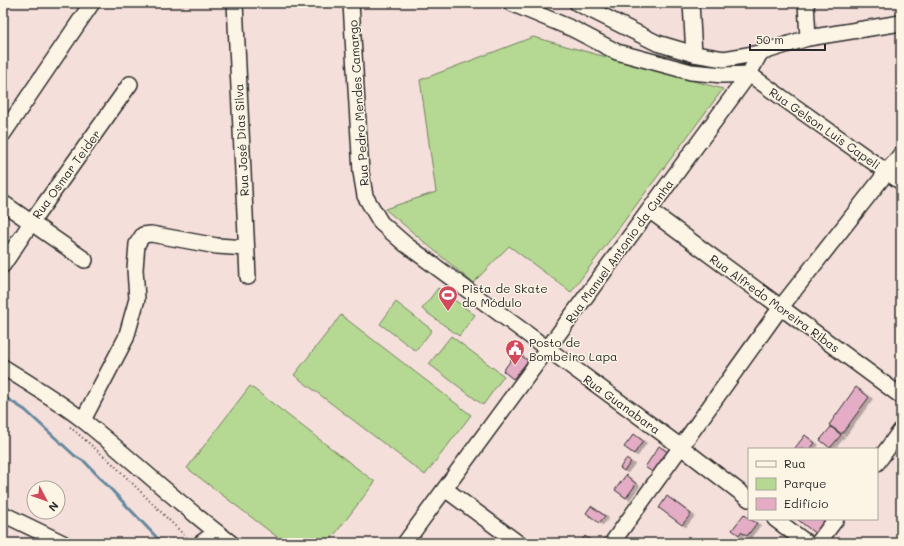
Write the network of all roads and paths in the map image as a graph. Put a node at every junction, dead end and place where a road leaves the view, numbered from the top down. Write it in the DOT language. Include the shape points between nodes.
graph roads {
  1 [pos="92,3"];
  2 [pos="235,3"];
  3 [pos="351,3"];
  4 [pos="511,3"];
  5 [pos="577,3"];
  6 [pos="691,3"];
  7 [pos="806,3"];
  8 [pos="901,23"];
  9 [pos="573,29"];
  10 [pos="808,38"];
  11 [pos="760,53"];
  12 [pos="694,54"];
  13 [pos="749,74"];
  14 [pos="130,84"];
  15 [pos="3,134"];
  16 [pos="901,154"];
  17 [pos="887,172"];
  18 [pos="901,182"];
  19 [pos="3,203"];
  20 [pos="649,210"];
  21 [pos="31,223"];
  22 [pos="381,223"];
  23 [pos="246,248"];
  24 [pos="85,260"];
  25 [pos="3,265"];
  26 [pos="248,277"];
  27 [pos="781,307"];
  28 [pos="547,349"];
  29 [pos="3,367"];
  30 [pos="901,396"];
  31 [pos="83,420"];
  32 [pos="66,424"];
  33 [pos="901,430"];
  34 [pos="681,448"];
  35 [pos="878,462"];
  36 [pos="445,489"];
  37 [pos="748,498"];
  38 [pos="3,514"];
  39 [pos="777,520"];
  40 [pos="835,520"];
  41 [pos="216,532"];
  42 [pos="63,543"];
  43 [pos="192,543"];
  44 [pos="201,543"];
  45 [pos="231,543"];
  46 [pos="405,543"];
  47 [pos="518,543"];
  48 [pos="612,543"];
  49 [pos="807,543"];
  50 [pos="818,543"];
  1 -- 15 [label="street"];
  2 -- 23 [label="street, Rua José Dias Silva"];
  3 -- 22 [label="street, Rua Pedro Mendes Camargo" via="361,172 365,196"];
  4 -- 9 [label="street"];
  5 -- 9 [label="street"];
  5 -- 12 [label="street" via="657,43"];
  6 -- 12 [label="street"];
  7 -- 10 [label="street"];
  8 -- 10 [label="street"];
  9 -- 13 [label="street" via="617,52 691,72"];
  10 -- 11 [label="street"];
  11 -- 12 [label="street" via="724,59"];
  11 -- 13 [label="street, Rua Manuel Antonio da Cunha"];
  13 -- 17 [label="street, Rua Gelson Luis Capeli"];
  13 -- 20 [label="street, Rua Manuel Antonio da Cunha"];
  14 -- 21 [label="street, Rua Osmar Teider"];
  16 -- 17 [label="street"];
  17 -- 18 [label="street, Rua Gelson Luis Capeli"];
  17 -- 27 [label="street"];
  19 -- 21 [label="street"];
  20 -- 27 [label="street, Rua Alfredo Moreira Ribas"];
  20 -- 28 [label="street, Rua Manuel Antonio da Cunha"];
  21 -- 24 [label="street"];
  21 -- 25 [label="street, Rua Osmar Teider"];
  22 -- 28 [label="street, Rua Guanabara" via="405,244"];
  23 -- 26 [label="street, Rua José Dias Silva"];
  23 -- 31 [label="street" via="143,235 137,244 137,299 126,338"];
  27 -- 30 [label="street, Rua Alfredo Moreira Ribas"];
  27 -- 34 [label="street"];
  28 -- 34 [label="street, Rua Guanabara"];
  28 -- 36 [label="street, Rua Manuel Antonio da Cunha"];
  29 -- 31 [label="street"];
  31 -- 41 [label="street"];
  32 -- 43 [label="path" via="112,463"];
  33 -- 35 [label="street"];
  34 -- 37 [label="street, Rua Guanabara"];
  34 -- 48 [label="street"];
  36 -- 46 [label="street, Rua Manuel Antonio da Cunha"];
  36 -- 47 [label="street"];
  38 -- 42 [label="street"];
  39 -- 49 [label="street"];
  40 -- 50 [label="street"];
  41 -- 44 [label="street"];
  41 -- 45 [label="street"];
}
